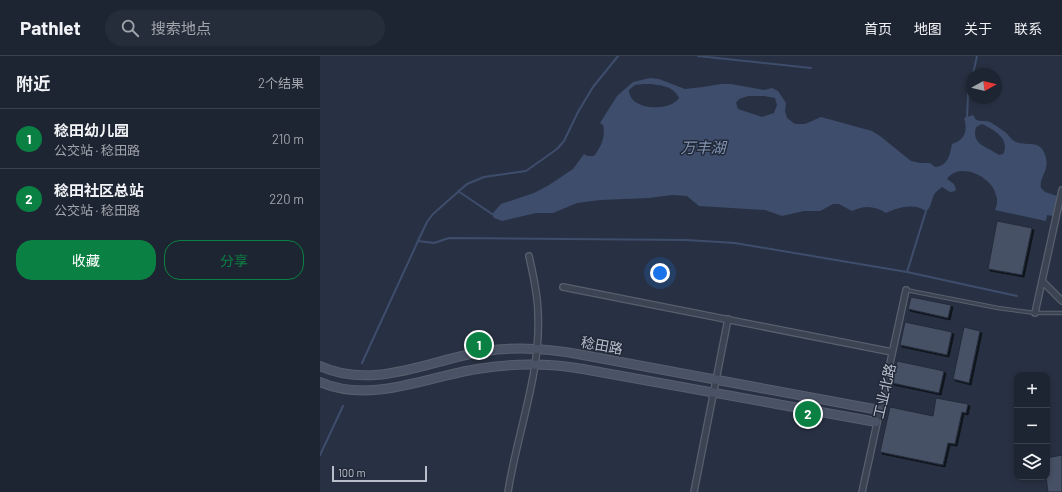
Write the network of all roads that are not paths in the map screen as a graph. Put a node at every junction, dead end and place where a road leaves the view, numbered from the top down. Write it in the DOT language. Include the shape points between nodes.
graph roads {
  1 [pos="1062,190"];
  2 [pos="1061,200"];
  3 [pos="529,256"];
  4 [pos="1042,281"];
  5 [pos="563,287"];
  6 [pos="906,290"];
  7 [pos="1062,302"];
  8 [pos="1035,313"];
  9 [pos="1062,313"];
  10 [pos="728,319"];
  11 [pos="537,349"];
  12 [pos="892,352"];
  13 [pos="535,364"];
  14 [pos="320,366"];
  15 [pos="716,380"];
  16 [pos="320,382"];
  17 [pos="713,393"];
  18 [pos="879,410"];
  19 [pos="876,422"];
  20 [pos="508,492"];
  21 [pos="694,492"];
  22 [pos="862,492"];
  1 -- 2 [label="street"];
  2 -- 4 [label="street"];
  3 -- 11 [label="street" via="537,299"];
  4 -- 7 [label="street"];
  4 -- 8 [label="street"];
  5 -- 10 [label="street"];
  6 -- 8 [label="lane"];
  6 -- 12 [label="street, 工业北路"];
  8 -- 9 [label="lane"];
  10 -- 12 [label="street"];
  10 -- 15 [label="street"];
  11 -- 13 [label="street"];
  11 -- 14 [label="street, 稔田路" via="486,351 393,373 368,376 343,374"];
  11 -- 15 [label="street, 稔田路" via="573,353"];
  12 -- 18 [label="street, 工业北路"];
  13 -- 16 [label="street, 稔田路" via="477,369 371,391 347,390"];
  13 -- 17 [label="street, 稔田路" via="583,369"];
  13 -- 20 [label="street"];
  15 -- 17 [label="street"];
  15 -- 18 [label="street, 稔田路"];
  17 -- 19 [label="street, 稔田路"];
  17 -- 21 [label="street"];
  18 -- 19 [label="street, 工业北路"];
  19 -- 22 [label="street, 工业北路"];
}
